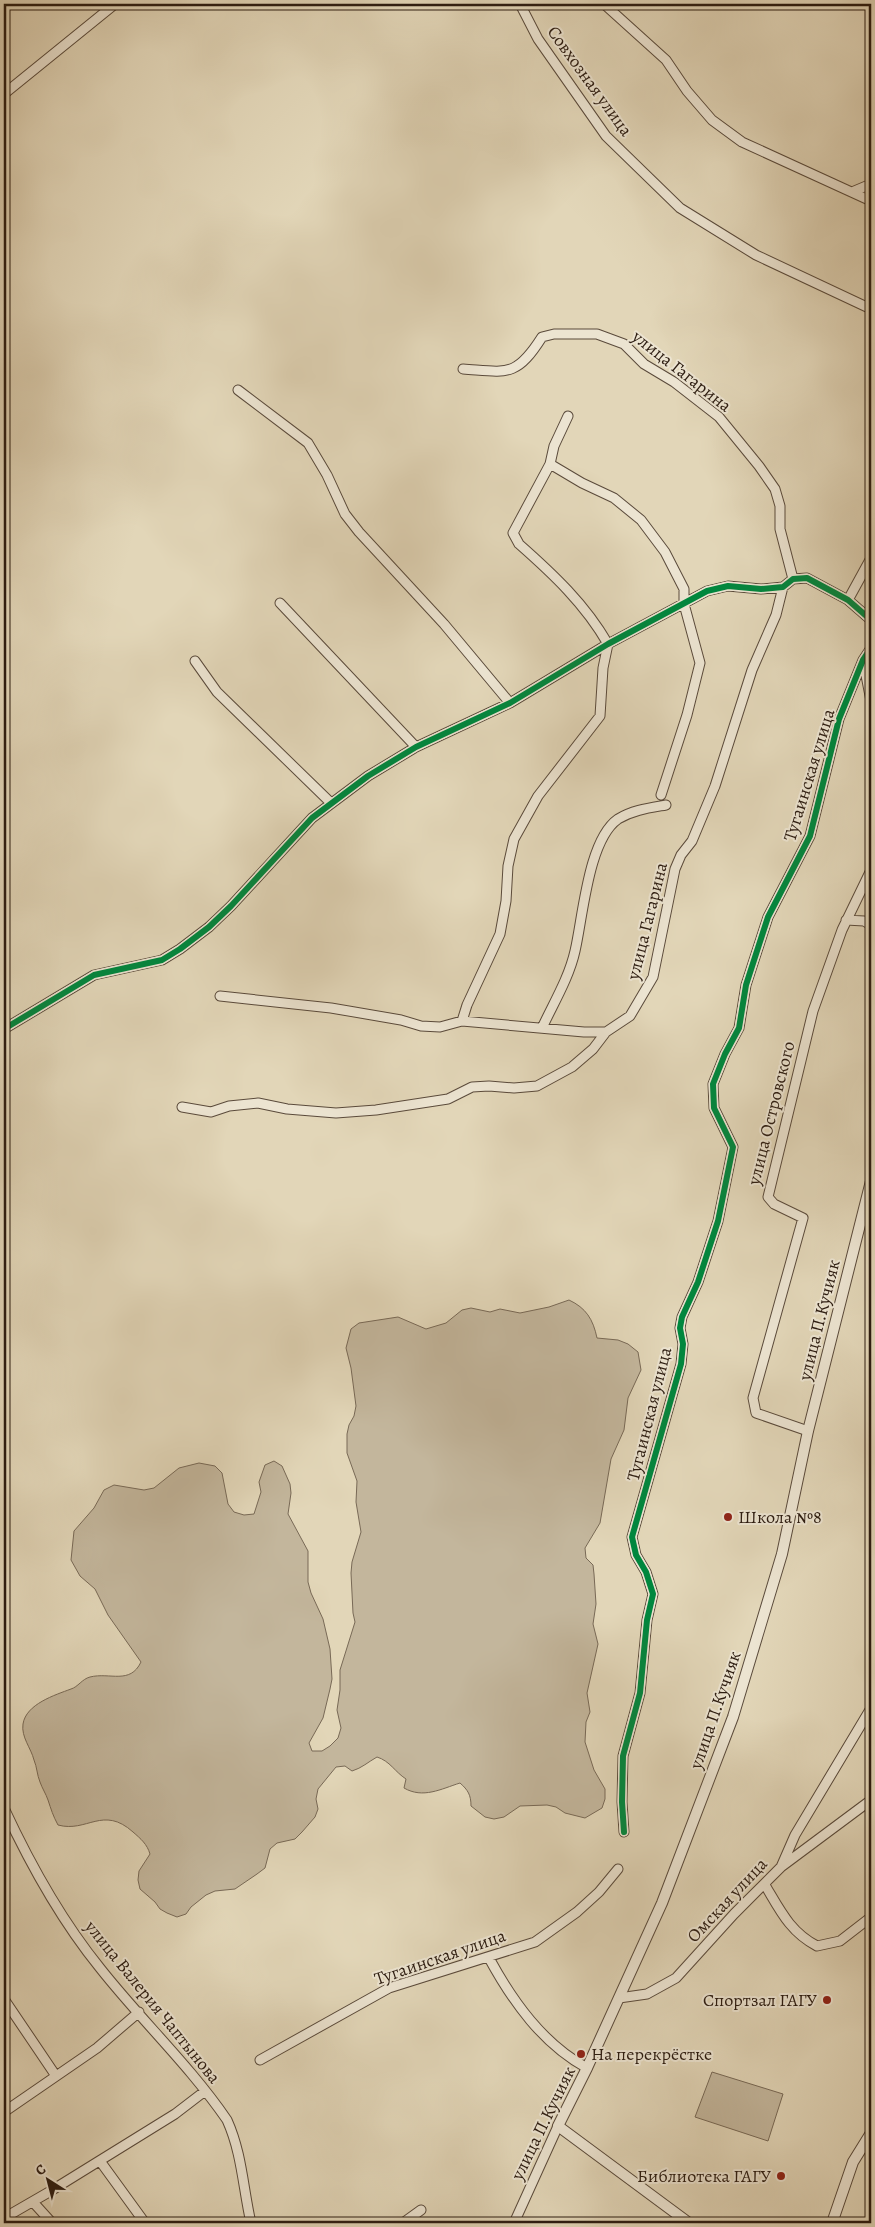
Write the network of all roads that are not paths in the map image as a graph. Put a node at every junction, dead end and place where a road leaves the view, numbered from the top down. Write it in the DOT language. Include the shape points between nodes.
graph roads {
  1 [pos="115,4"];
  2 [pos="520,4"];
  3 [pos="604,4"];
  4 [pos="4,94"];
  5 [pos="871,184"];
  6 [pos="852,192"];
  7 [pos="871,201"];
  8 [pos="871,309"];
  9 [pos="463,369"];
  10 [pos="238,390"];
  11 [pos="568,416"];
  12 [pos="550,464"];
  13 [pos="871,558"];
  14 [pos="793,579"];
  15 [pos="783,587"];
  16 [pos="848,600"];
  17 [pos="280,603"];
  18 [pos="684,604"];
  19 [pos="871,620"];
  20 [pos="608,644"];
  21 [pos="871,648"];
  22 [pos="863,660"];
  23 [pos="195,661"];
  24 [pos="871,701"];
  25 [pos="510,704"];
  26 [pos="416,748"];
  27 [pos="662,795"];
  28 [pos="331,803"];
  29 [pos="666,806"];
  30 [pos="871,870"];
  31 [pos="846,920"];
  32 [pos="871,925"];
  33 [pos="220,996"];
  34 [pos="462,1021"];
  35 [pos="542,1028"];
  36 [pos="4,1029"];
  37 [pos="606,1032"];
  38 [pos="182,1107"];
  39 [pos="871,1181"];
  40 [pos="808,1431"];
  41 [pos="871,1708"];
  42 [pos="871,1800"];
  43 [pos="4,1808"];
  44 [pos="624,1832"];
  45 [pos="781,1867"];
  46 [pos="618,1869"];
  47 [pos="765,1885"];
  48 [pos="871,1916"];
  49 [pos="489,1958"];
  50 [pos="619,1998"];
  51 [pos="4,1999"];
  52 [pos="139,2012"];
  53 [pos="260,2060"];
  54 [pos="587,2068"];
  55 [pos="56,2076"];
  56 [pos="206,2091"];
  57 [pos="4,2112"];
  58 [pos="558,2126"];
  59 [pos="871,2133"];
  60 [pos="100,2161"];
  61 [pos="33,2202"];
  62 [pos="421,2210"];
  63 [pos="4,2218"];
  64 [pos="52,2223"];
  65 [pos="145,2223"];
  66 [pos="251,2223"];
  67 [pos="403,2223"];
  68 [pos="514,2223"];
  69 [pos="689,2223"];
  70 [pos="832,2223"];
  1 -- 4 [label="street"];
  2 -- 8 [label="street, Совхозная улица" via="538,39 606,136 680,208 756,255"];
  3 -- 6 [label="street" via="666,60 712,120 742,142"];
  5 -- 6 [label="street"];
  6 -- 7 [label="street"];
  9 -- 14 [label="street, улица Гагарина" via="514,369 534,350 542,337 554,334 597,334 624,344 644,364 674,382 719,417 759,466 775,489 780,506 780,529"];
  10 -- 25 [label="street" via="308,443 345,514 444,624"];
  11 -- 12 [label="street" via="554,446"];
  12 -- 18 [label="street" via="614,498 641,520 665,552 684,588"];
  12 -- 20 [label="street" via="513,533 519,544 576,598"];
  13 -- 16 [label="street"];
  14 -- 15 [label="street"];
  14 -- 16 [label="street" via="807,578"];
  15 -- 18 [label="street" via="728,586 707,591"];
  15 -- 37 [label="street, улица Гагарина" via="715,786 692,841 675,869 653,977 630,1016"];
  16 -- 19 [label="street"];
  17 -- 26 [label="street"];
  18 -- 20 [label="street"];
  18 -- 27 [label="street" via="700,663"];
  20 -- 25 [label="street"];
  20 -- 34 [label="street" via="600,716 538,796 514,839 500,934"];
  21 -- 22 [label="street, Тугаинская улица"];
  22 -- 24 [label="street"];
  22 -- 44 [label="street, Тугаинская улица" via="839,718 810,836 768,917 746,985 739,1028 713,1084 714,1108 733,1146 718,1221 698,1282 682,1317 681,1364 632,1536 636,1556 646,1572 653,1594 647,1620 640,1693 624,1756"];
  23 -- 28 [label="street" via="218,692"];
  25 -- 26 [label="street"];
  26 -- 28 [label="street" via="368,776"];
  28 -- 36 [label="street" via="286,844 232,906 180,950 162,960 94,975"];
  29 -- 35 [label="street" via="642,808 618,820 602,838 586,889 575,953"];
  30 -- 31 [label="street, улица Островского"];
  31 -- 32 [label="street" via="864,921"];
  31 -- 40 [label="street, улица Островского" via="813,1011 768,1197 774,1204 803,1218 753,1398 756,1413"];
  33 -- 34 [label="street" via="332,1008 421,1026 440,1027"];
  34 -- 35 [label="street"];
  35 -- 37 [label="street"];
  37 -- 38 [label="street, улица Гагарина" via="593,1049 572,1067 537,1086 472,1087 448,1098 336,1113 258,1104 229,1106 211,1112"];
  39 -- 40 [label="street, улица П.Кучияк"];
  40 -- 50 [label="street, улица П.Кучияк" via="782,1554 733,1717 662,1903"];
  41 -- 45 [label="street, Омская улица" via="796,1835"];
  42 -- 45 [label="street"];
  43 -- 52 [label="street, улица Валерия Чаптынова" via="46,1888 78,1937 99,1967"];
  45 -- 47 [label="street, Омская улица"];
  46 -- 49 [label="street, Тугаинская улица" via="577,1912 535,1942"];
  47 -- 48 [label="street" via="787,1921 802,1938 817,1946 840,1941"];
  47 -- 50 [label="street, Омская улица" via="676,1978 646,1994"];
  49 -- 53 [label="street, Тугаинская улица" via="389,1988"];
  49 -- 54 [label="street" via="538,2030 566,2056"];
  50 -- 54 [label="street, улица П.Кучияк"];
  51 -- 55 [label="street"];
  52 -- 55 [label="street"];
  52 -- 56 [label="street, улица Валерия Чаптынова"];
  54 -- 58 [label="street, улица П.Кучияк"];
  55 -- 57 [label="street"];
  56 -- 60 [label="street"];
  56 -- 66 [label="street, улица Валерия Чаптынова" via="227,2120 234,2136"];
  58 -- 68 [label="street, улица П.Кучияк"];
  58 -- 69 [label="street"];
  59 -- 70 [label="street" via="853,2162"];
  60 -- 61 [label="street"];
  60 -- 65 [label="street"];
  61 -- 63 [label="street"];
  61 -- 64 [label="street"];
  62 -- 67 [label="street"];
}
